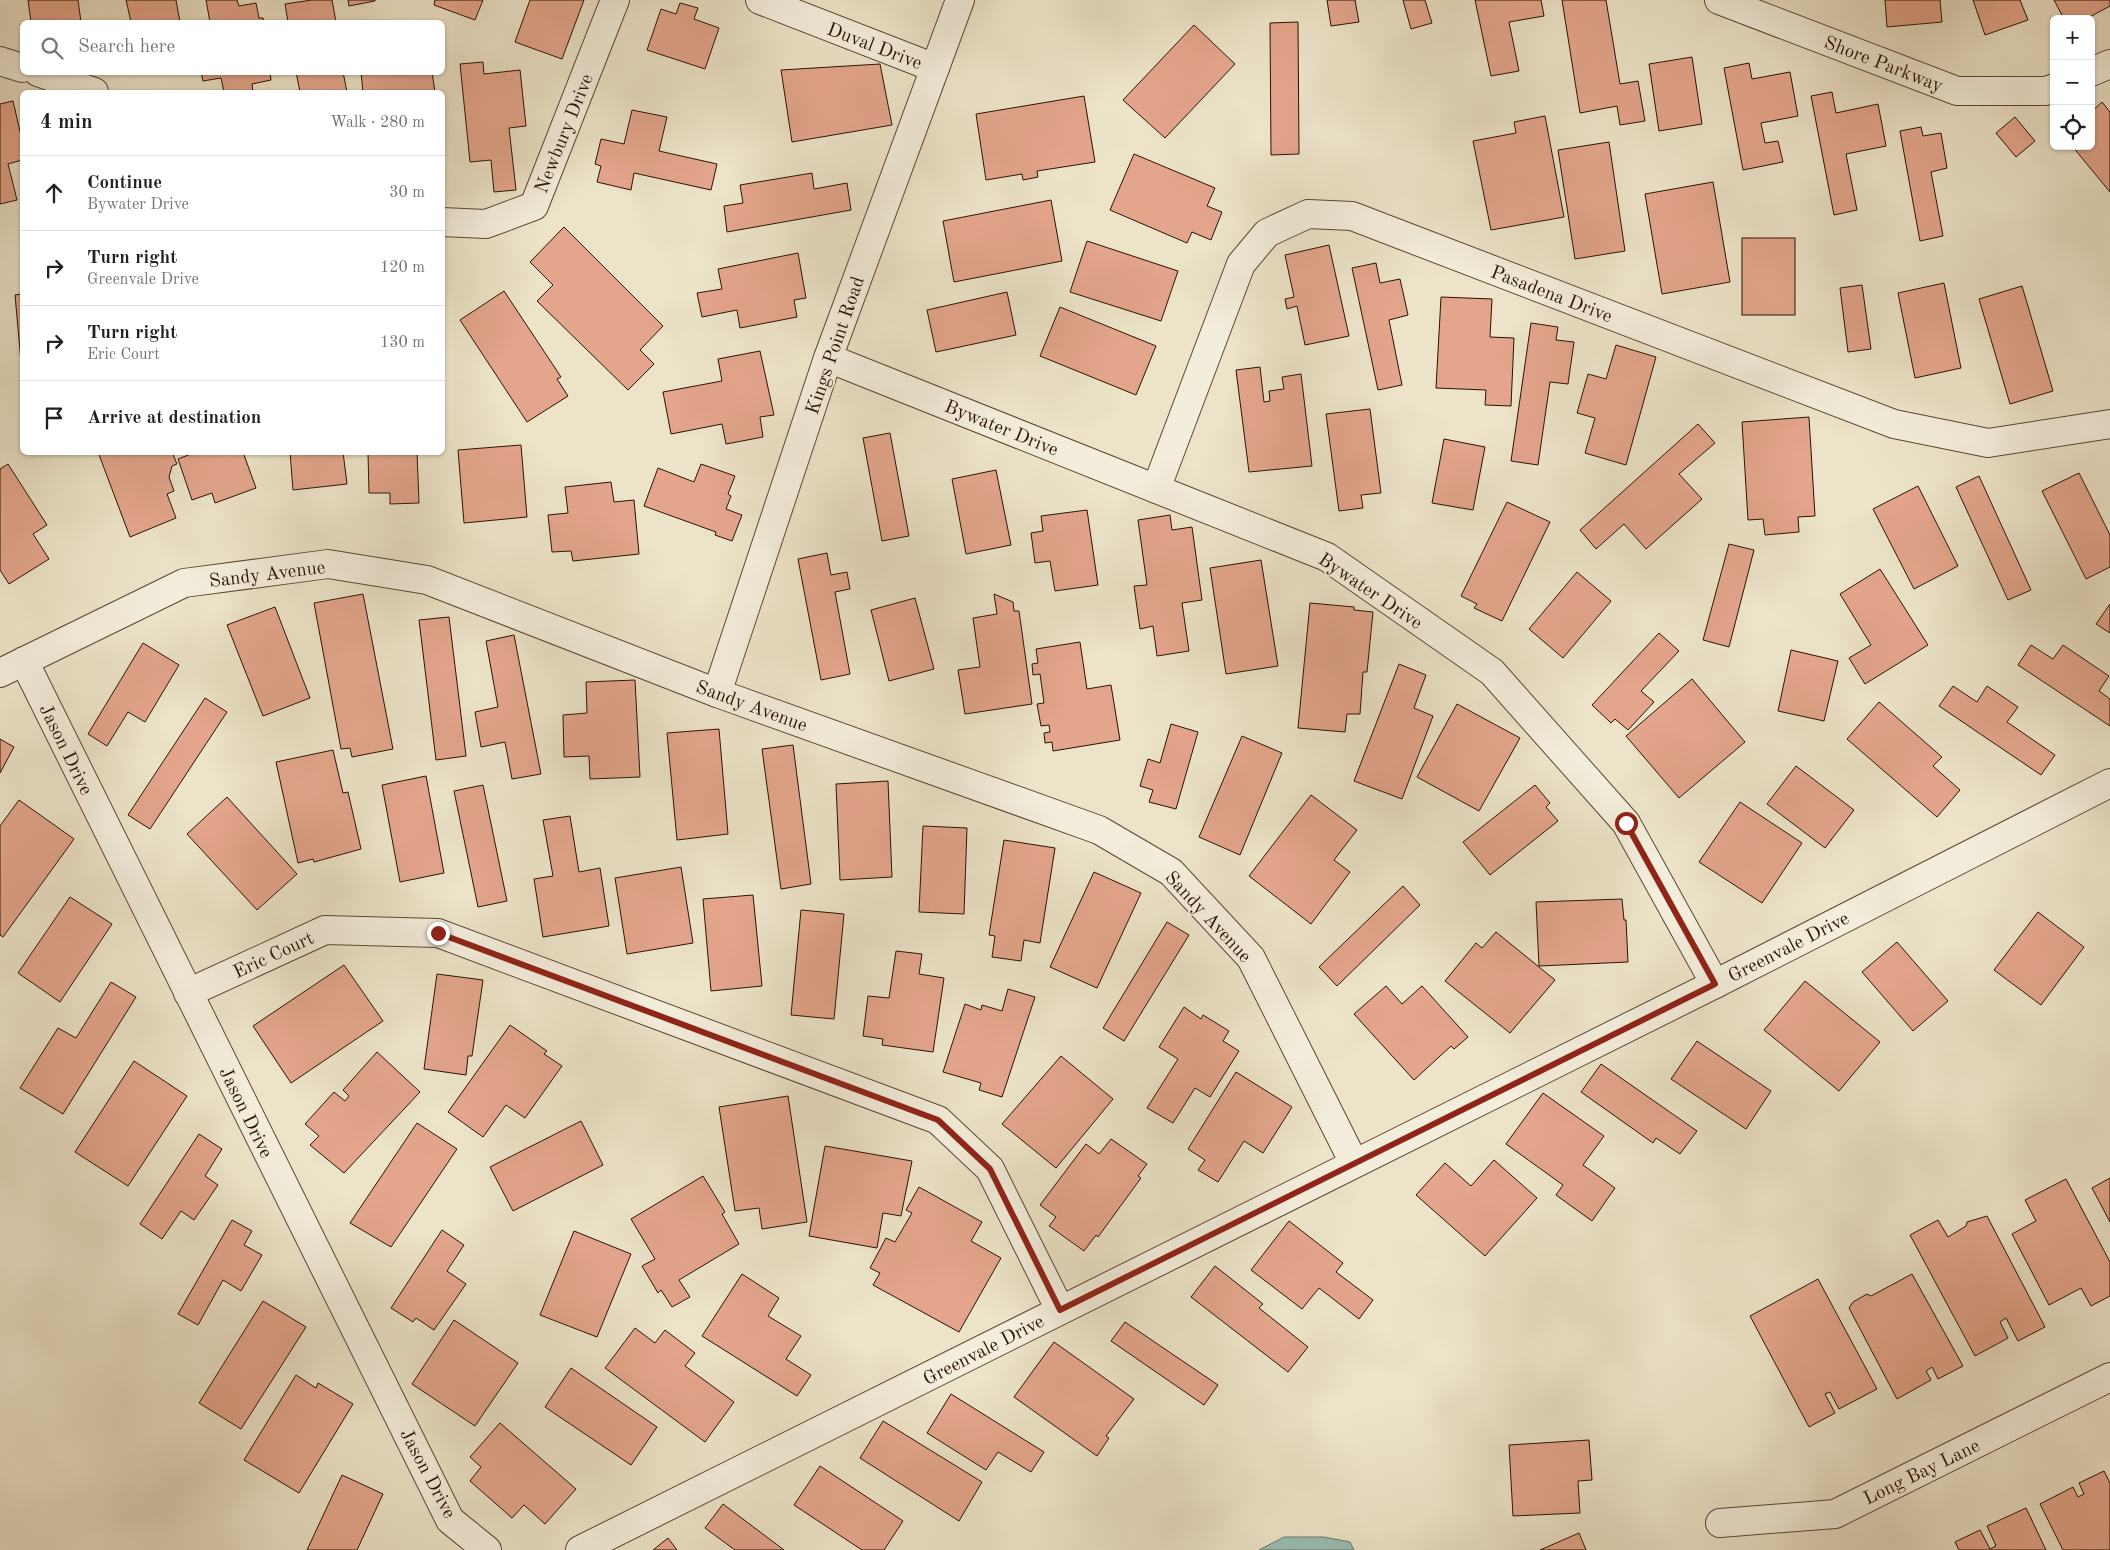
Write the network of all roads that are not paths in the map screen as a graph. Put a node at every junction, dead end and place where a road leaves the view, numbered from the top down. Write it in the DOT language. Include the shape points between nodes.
graph roads {
  1 [pos="616,0"];
  2 [pos="760,0"];
  3 [pos="960,0"];
  4 [pos="1719,0"];
  5 [pos="0,61"];
  6 [pos="2110,64"];
  7 [pos="20,67"];
  8 [pos="935,68"];
  9 [pos="2095,70"];
  10 [pos="46,75"];
  11 [pos="88,90"];
  12 [pos="2050,90"];
  13 [pos="445,222"];
  14 [pos="828,358"];
  15 [pos="2110,424"];
  16 [pos="1156,489"];
  17 [pos="24,661"];
  18 [pos="0,673"];
  19 [pos="717,693"];
  20 [pos="2110,783"];
  21 [pos="1715,984"];
  22 [pos="188,993"];
  23 [pos="1354,1163"];
  24 [pos="1060,1310"];
  25 [pos="2110,1377"];
  26 [pos="1720,1523"];
  27 [pos="487,1550"];
  28 [pos="580,1550"];
  1 -- 13 [label="street, Newbury Drive" via="534,206 486,224"];
  2 -- 8 [label="street, Duval Drive"];
  3 -- 8 [label="street, Kings Point Road"];
  4 -- 12 [label="street, Shore Parkway" via="1957,91"];
  5 -- 7 [label="street"];
  6 -- 9 [label="street"];
  8 -- 14 [label="street, Kings Point Road"];
  10 -- 11 [label="street"];
  14 -- 16 [label="street, Bywater Drive"];
  14 -- 19 [label="street, Kings Point Road"];
  15 -- 16 [label="street, Pasadena Drive" via="1988,443 1894,424 1352,216 1308,214 1268,233 1241,264"];
  16 -- 21 [label="street, Bywater Drive" via="1327,557 1492,672 1626,823"];
  17 -- 18 [label="street, Sandy Avenue"];
  17 -- 19 [label="street, Sandy Avenue" via="184,583 328,564 427,580"];
  17 -- 22 [label="street, Jason Drive"];
  19 -- 23 [label="street, Sandy Avenue" via="1099,830 1170,872 1251,958"];
  20 -- 21 [label="street, Greenvale Drive"];
  21 -- 23 [label="street, Greenvale Drive"];
  22 -- 24 [label="street, Eric Court" via="325,930 438,933 938,1120 990,1169"];
  22 -- 27 [label="street, Jason Drive" via="450,1520"];
  23 -- 24 [label="street, Greenvale Drive"];
  24 -- 28 [label="street, Greenvale Drive"];
  25 -- 26 [label="street, Long Bay Lane" via="1835,1514"];
}
